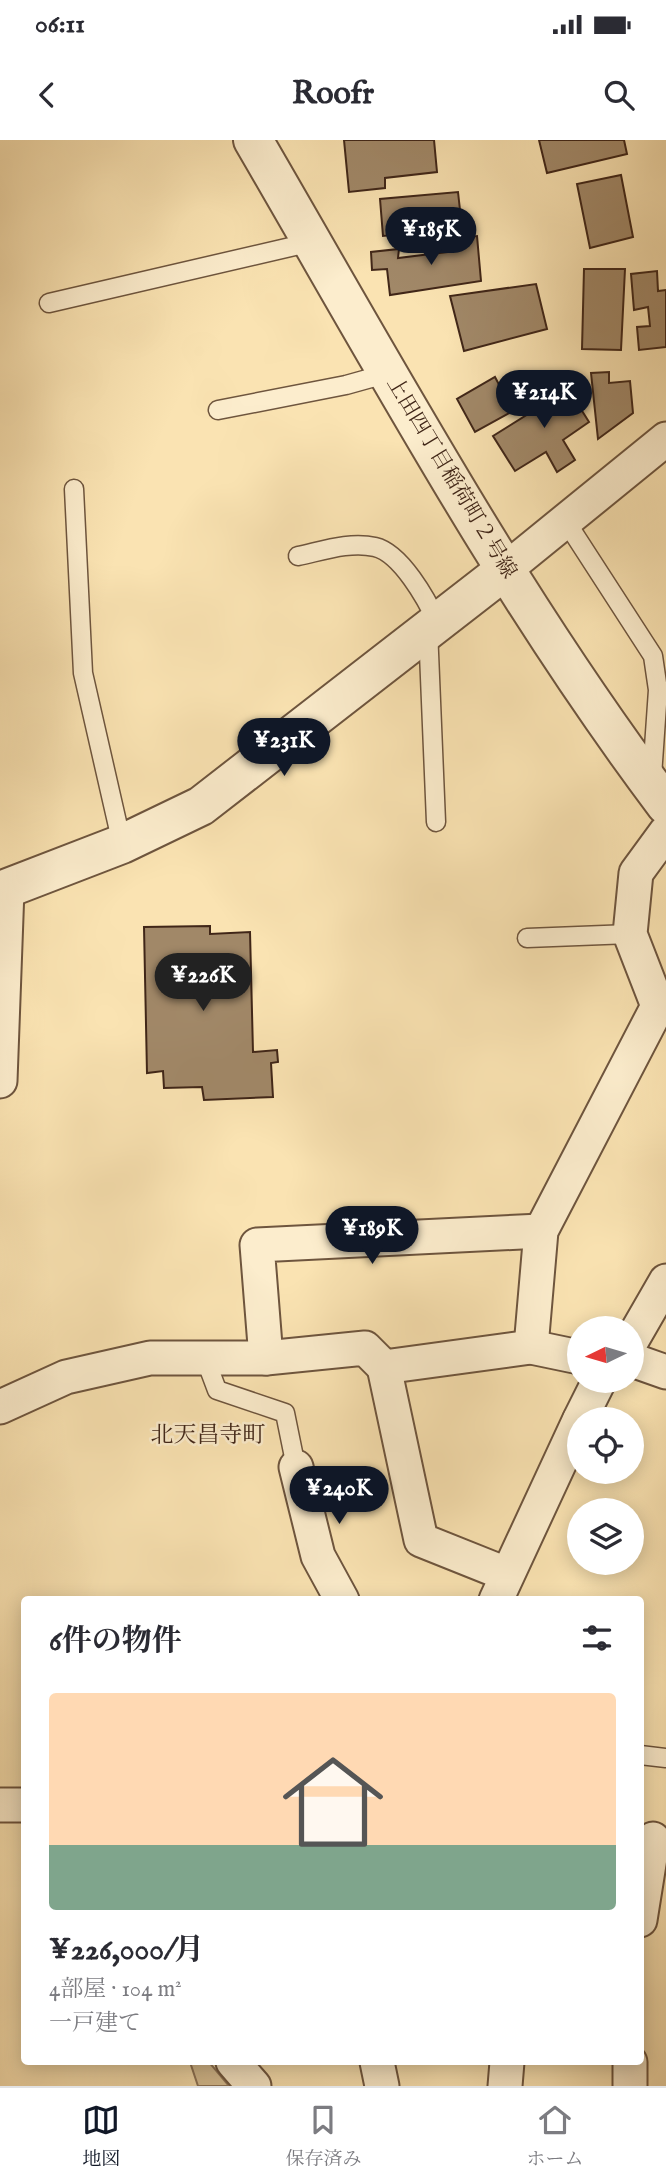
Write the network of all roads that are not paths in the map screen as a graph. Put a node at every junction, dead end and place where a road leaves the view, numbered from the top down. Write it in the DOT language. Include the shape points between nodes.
graph roads {
  1 [pos="253,140"];
  2 [pos="312,242"];
  3 [pos="49,303"];
  4 [pos="389,373"];
  5 [pos="218,410"];
  6 [pos="666,439"];
  7 [pos="74,489"];
  8 [pos="565,520"];
  9 [pos="298,556"];
  10 [pos="505,570"];
  11 [pos="433,626"];
  12 [pos="659,796"];
  13 [pos="436,822"];
  14 [pos="666,832"];
  15 [pos="122,844"];
  16 [pos="4,890"];
  17 [pos="630,934"];
  18 [pos="527,938"];
  19 [pos="0,1081"];
  20 [pos="541,1231"];
  21 [pos="666,1281"];
  22 [pos="644,1319"];
  23 [pos="531,1347"];
  24 [pos="567,1354"];
  25 [pos="205,1358"];
  26 [pos="266,1358"];
  27 [pos="644,1364"];
  28 [pos="384,1367"];
  29 [pos="666,1372"];
  30 [pos="0,1408"];
  31 [pos="567,1447"];
  32 [pos="296,1467"];
  33 [pos="501,1587"];
  34 [pos="340,1596"];
  35 [pos="644,1755"];
  36 [pos="666,1758"];
  37 [pos="0,1805"];
  38 [pos="21,1805"];
  39 [pos="653,1839"];
  40 [pos="644,1895"];
  41 [pos="236,2065"];
  42 [pos="378,2065"];
  43 [pos="507,2065"];
  44 [pos="630,2065"];
  45 [pos="254,2086"];
  46 [pos="382,2086"];
  47 [pos="505,2086"];
  48 [pos="630,2086"];
  1 -- 2 [label="street, 上田四丁目稲荷町２号線"];
  2 -- 3 [label="lane"];
  2 -- 4 [label="street, 上田四丁目稲荷町２号線"];
  4 -- 5 [label="lane"];
  4 -- 10 [label="street, 上田四丁目稲荷町２号線"];
  6 -- 8 [label="street"];
  7 -- 15 [label="lane" via="83,673"];
  8 -- 10 [label="street"];
  8 -- 12 [label="lane" via="653,656 658,690"];
  9 -- 11 [label="lane" via="353,546 377,547 423,593"];
  10 -- 11 [label="street"];
  10 -- 12 [label="street, 上田四丁目稲荷町２号線" via="604,722"];
  11 -- 13 [label="lane"];
  11 -- 15 [label="street" via="201,806"];
  14 -- 17 [label="street" via="636,873"];
  15 -- 16 [label="street"];
  16 -- 19 [label="street"];
  17 -- 18 [label="lane"];
  17 -- 20 [label="street" via="658,1006"];
  20 -- 23 [label="street"];
  20 -- 26 [label="street" via="257,1245"];
  21 -- 22 [label="street"];
  23 -- 24 [label="street"];
  23 -- 28 [label="street"];
  25 -- 26 [label="street"];
  25 -- 30 [label="street" via="150,1358 66,1377"];
  25 -- 32 [label="lane" via="217,1390 285,1413"];
  26 -- 28 [label="street" via="365,1348"];
  27 -- 29 [label="street"];
  28 -- 33 [label="street" via="421,1540"];
  31 -- 33 [label="street"];
  32 -- 34 [label="street" via="318,1556"];
  35 -- 36 [label="lane"];
  37 -- 38 [label="street"];
  39 -- 40 [label="street"];
  41 -- 45 [label="street"];
  42 -- 46 [label="street"];
  43 -- 47 [label="street"];
  44 -- 48 [label="street"];
}
